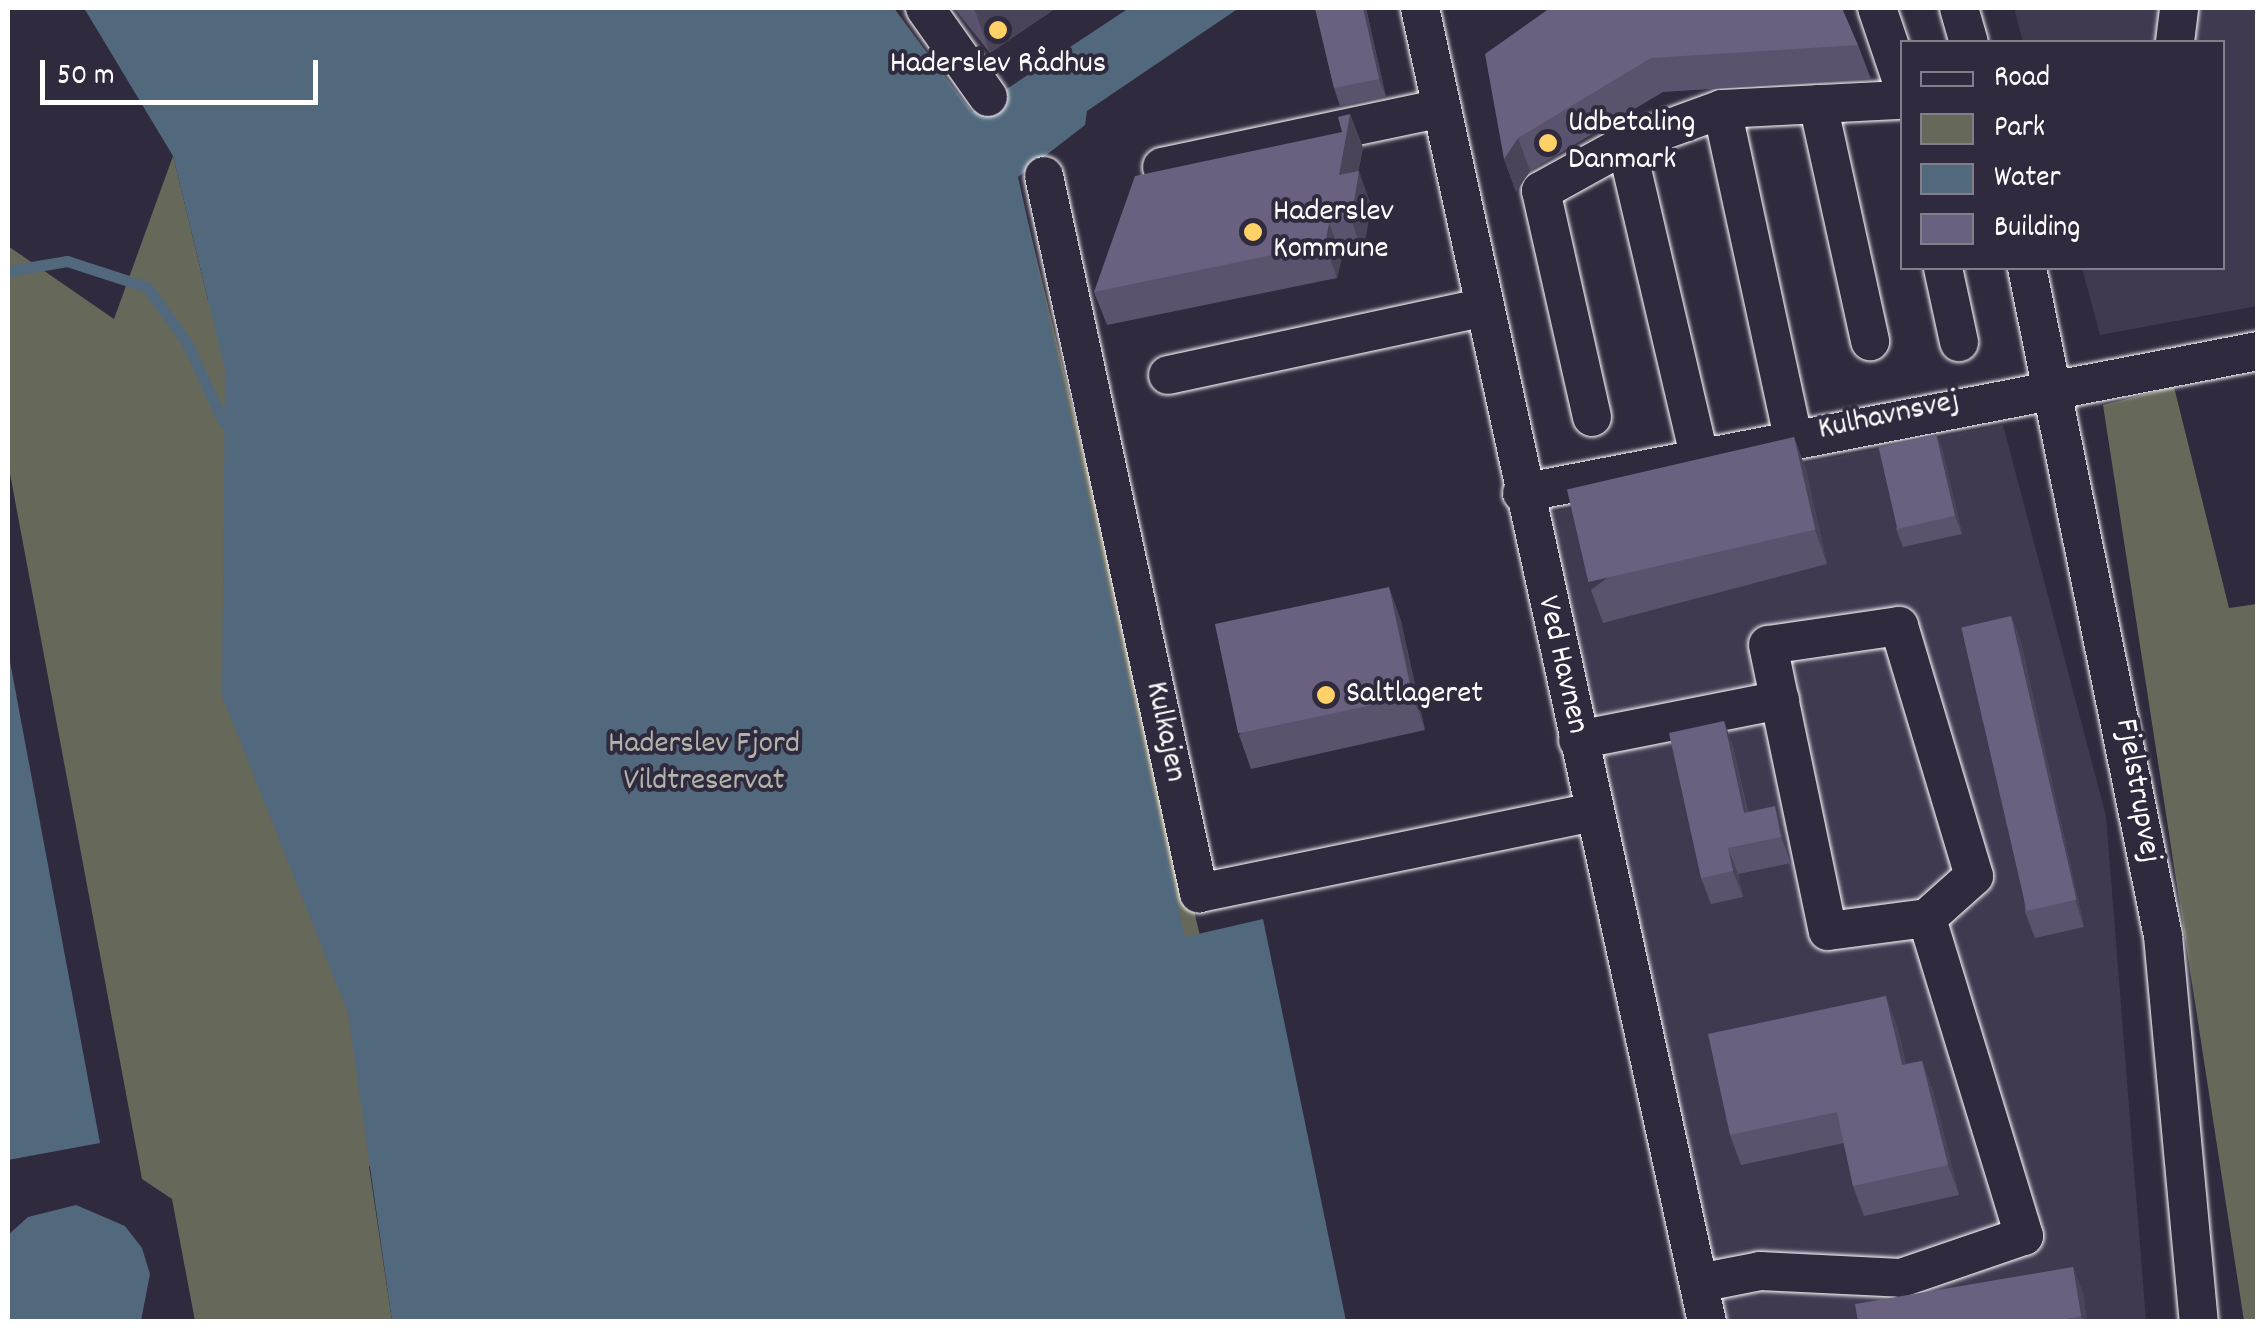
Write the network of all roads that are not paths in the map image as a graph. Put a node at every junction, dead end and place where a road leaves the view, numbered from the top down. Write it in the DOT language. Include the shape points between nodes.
graph roads {
  1 [pos="925,8"];
  2 [pos="1420,8"];
  3 [pos="1877,8"];
  4 [pos="1959,8"];
  5 [pos="2178,8"];
  6 [pos="1968,40"];
  7 [pos="2175,40"];
  8 [pos="1900,76"];
  9 [pos="988,96"];
  10 [pos="1900,100"];
  11 [pos="1818,104"];
  12 [pos="1441,108"];
  13 [pos="1722,109"];
  14 [pos="1626,144"];
  15 [pos="1162,167"];
  16 [pos="1044,176"];
  17 [pos="1943,270"];
  18 [pos="2027,270"];
  19 [pos="1484,307"];
  20 [pos="1870,341"];
  21 [pos="1959,342"];
  22 [pos="2258,351"];
  23 [pos="1168,375"];
  24 [pos="2055,383"];
  25 [pos="1592,417"];
  26 [pos="1793,437"];
  27 [pos="1699,456"];
  28 [pos="1522,493"];
  29 [pos="1780,700"];
  30 [pos="1578,740"];
  31 [pos="1595,812"];
  32 [pos="1927,918"];
  33 [pos="1699,1283"];
  34 [pos="1707,1322"];
  35 [pos="2200,1322"];
  1 -- 9 [label="street"];
  2 -- 12 [label="street, Ved Havnen"];
  3 -- 8 [label="street"];
  4 -- 6 [label="street"];
  5 -- 7 [label="street"];
  10 -- 11 [label="street"];
  11 -- 13 [label="street"];
  11 -- 20 [label="street"];
  12 -- 15 [label="street"];
  12 -- 19 [label="street, Ved Havnen"];
  13 -- 14 [label="street"];
  13 -- 26 [label="street"];
  14 -- 25 [label="street" via="1541,190"];
  14 -- 27 [label="street"];
  16 -- 31 [label="street, Kulkajen" via="1199,892"];
  17 -- 21 [label="street"];
  18 -- 24 [label="street, Fjelstrupvej"];
  19 -- 23 [label="street"];
  19 -- 28 [label="street, Ved Havnen"];
  22 -- 24 [label="street, Kulhavnsvej"];
  24 -- 26 [label="street, Kulhavnsvej"];
  24 -- 35 [label="street, Fjelstrupvej" via="2163,936"];
  26 -- 27 [label="street, Kulhavnsvej"];
  27 -- 28 [label="street, Kulhavnsvej"];
  28 -- 30 [label="street, Ved Havnen"];
  29 -- 30 [label="street"];
  29 -- 32 [label="street" via="1828,931"];
  29 -- 32 [label="street" via="1768,645 1898,626 1974,876"];
  30 -- 31 [label="street, Ved Havnen"];
  31 -- 33 [label="street, Ved Havnen"];
  32 -- 33 [label="street" via="2024,1236 1901,1278 1760,1272"];
  33 -- 34 [label="street, Ved Havnen"];
}
